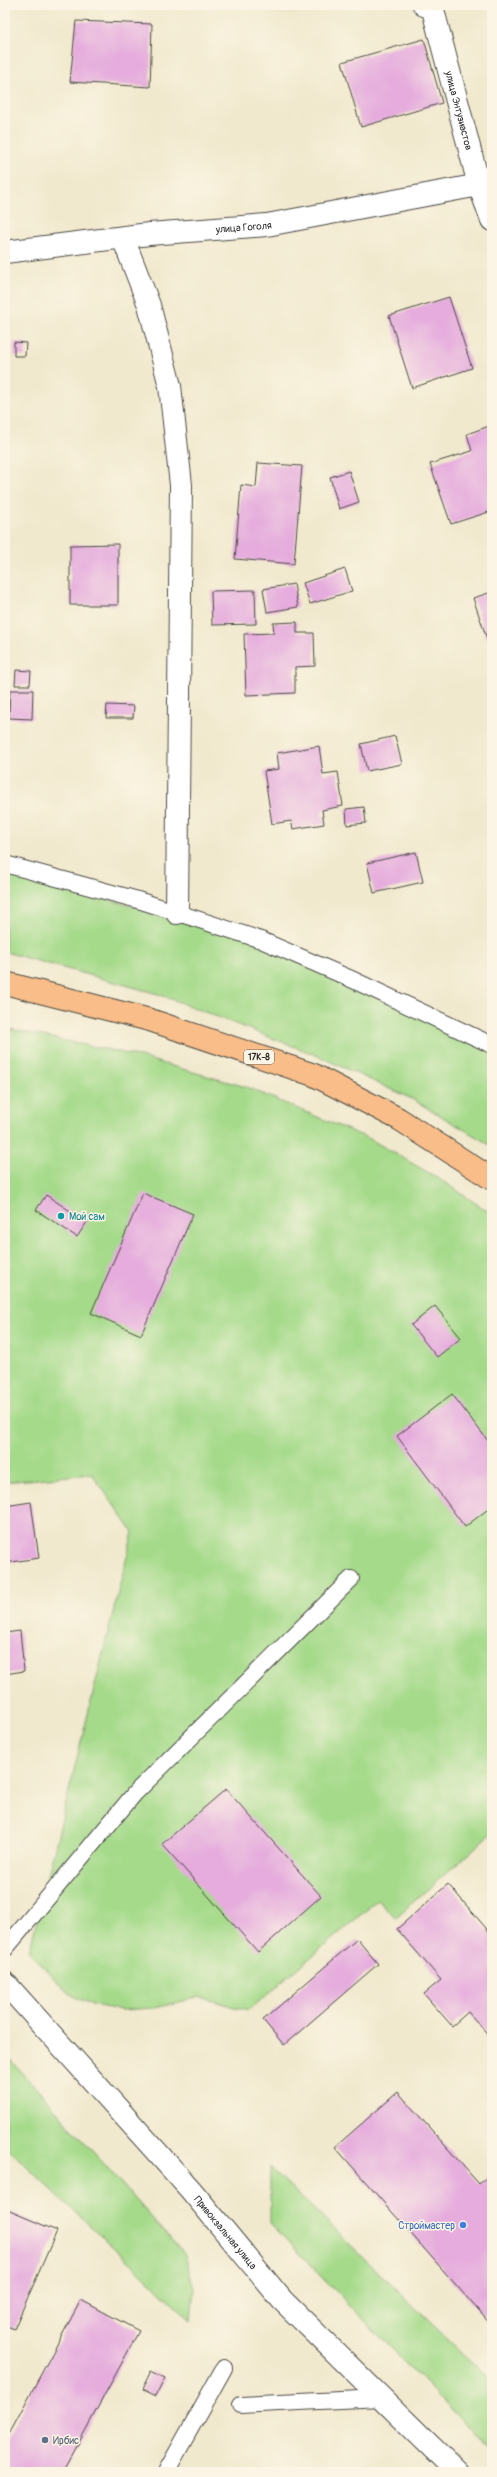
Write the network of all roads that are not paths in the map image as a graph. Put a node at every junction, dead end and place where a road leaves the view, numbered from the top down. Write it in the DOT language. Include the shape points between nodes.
graph roads {
  1 [pos="430,5"];
  2 [pos="479,185"];
  3 [pos="492,220"];
  4 [pos="123,238"];
  5 [pos="5,252"];
  6 [pos="5,864"];
  7 [pos="177,913"];
  8 [pos="5,983"];
  9 [pos="492,1045"];
  10 [pos="492,1179"];
  11 [pos="351,1579"];
  12 [pos="5,1949"];
  13 [pos="5,1984"];
  14 [pos="224,2368"];
  15 [pos="381,2398"];
  16 [pos="241,2405"];
  17 [pos="166,2472"];
  18 [pos="457,2472"];
  1 -- 2 [label="street, улица Энтузиастов"];
  2 -- 3 [label="street, улица Энтузиастов"];
  2 -- 4 [label="street, улица Гоголя" via="266,225"];
  4 -- 5 [label="street, улица Гоголя"];
  4 -- 7 [label="street" via="149,305 170,386 181,485"];
  6 -- 7 [label="lane"];
  7 -- 9 [label="lane" via="261,940"];
  8 -- 10 [label="main road, 17К-8" via="150,1020 314,1075 399,1119"];
  11 -- 12 [label="lane" via="135,1794"];
  13 -- 15 [label="street, Привокзальная улица" via="190,2189 282,2300"];
  14 -- 17 [label="lane"];
  15 -- 16 [label="lane"];
  15 -- 18 [label="street, Привокзальная улица"];
}
